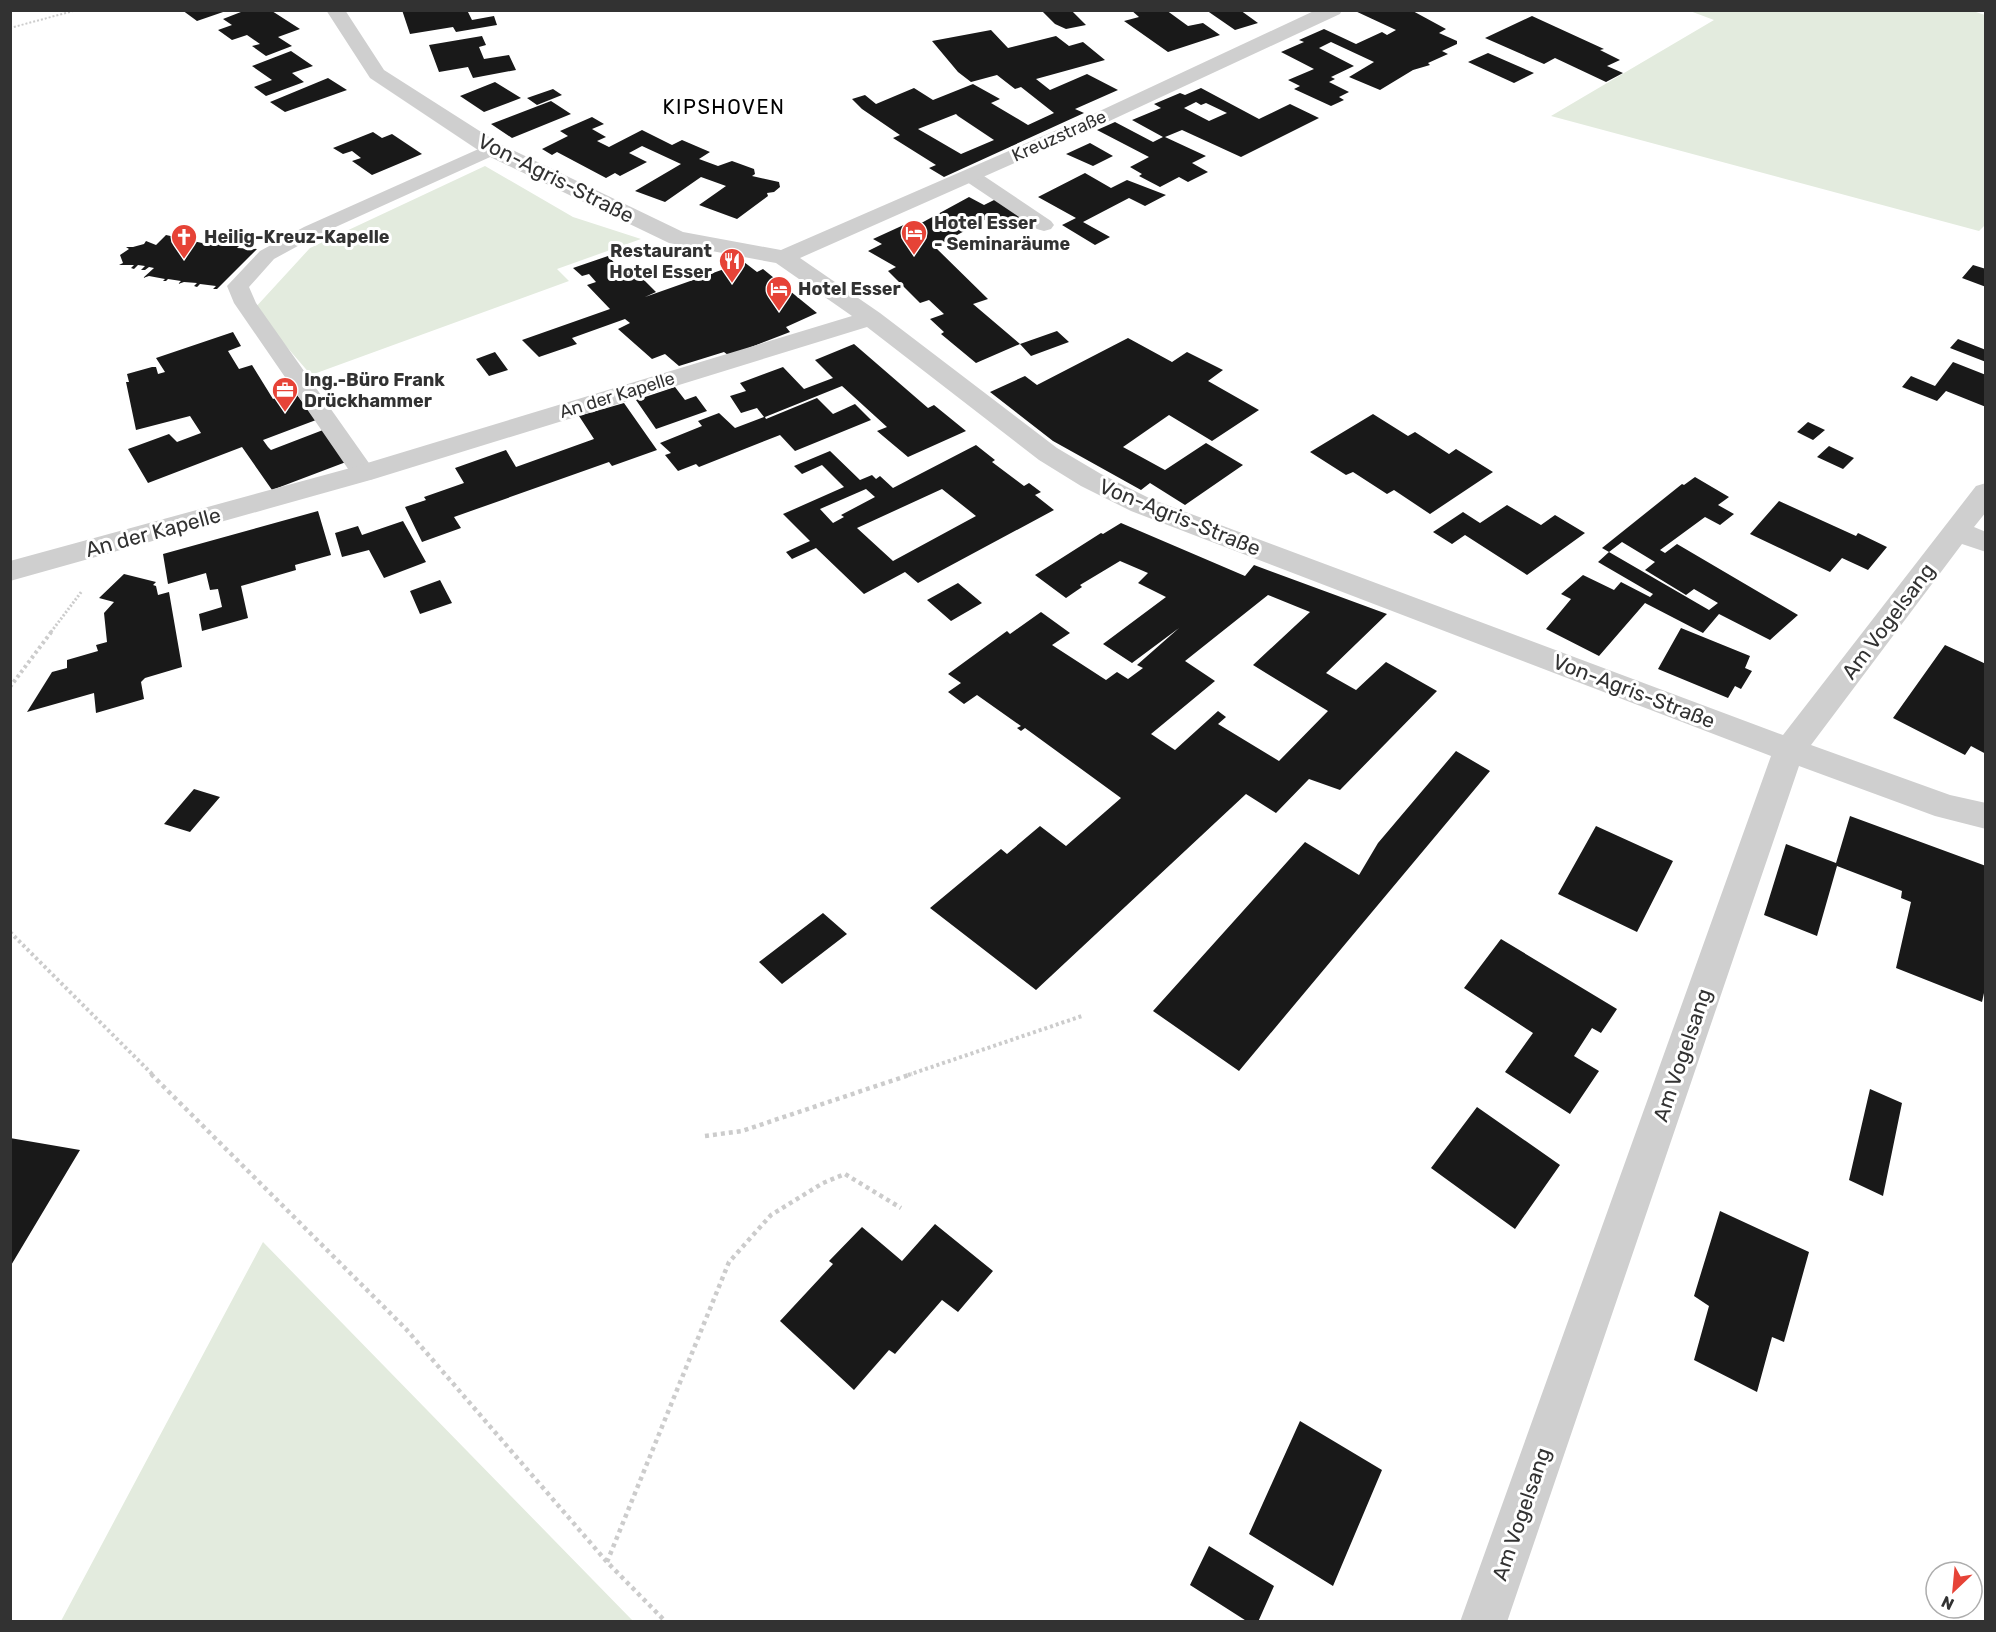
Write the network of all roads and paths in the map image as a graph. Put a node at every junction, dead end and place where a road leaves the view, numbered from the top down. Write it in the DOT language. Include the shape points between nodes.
graph roads {
  1 [pos="77,10"];
  2 [pos="335,10"];
  3 [pos="1333,10"];
  4 [pos="10,28"];
  5 [pos="492,149"];
  6 [pos="971,176"];
  7 [pos="1044,225"];
  8 [pos="783,257"];
  9 [pos="871,318"];
  10 [pos="364,473"];
  11 [pos="1986,492"];
  12 [pos="1957,531"];
  13 [pos="1986,543"];
  14 [pos="88,550"];
  15 [pos="10,571"];
  16 [pos="10,687"];
  17 [pos="1789,750"];
  18 [pos="1986,816"];
  19 [pos="10,932"];
  20 [pos="1082,1016"];
  21 [pos="705,1136"];
  22 [pos="901,1208"];
  23 [pos="607,1562"];
  24 [pos="666,1622"];
  25 [pos="1484,1622"];
  1 -- 4 [label="path"];
  2 -- 5 [label="street, Von-Agris-Straße" via="377,74"];
  3 -- 6 [label="street, Kreuzstraße"];
  5 -- 8 [label="street, Von-Agris-Straße" via="677,238"];
  5 -- 10 [label="lane" via="311,231 267,255 238,286 245,303"];
  6 -- 7 [label="lane"];
  6 -- 8 [label="street, Kreuzstraße"];
  8 -- 9 [label="street, Von-Agris-Straße"];
  9 -- 10 [label="street, An der Kapelle"];
  9 -- 17 [label="street, Von-Agris-Straße" via="1048,454 1114,492"];
  10 -- 14 [label="street, An der Kapelle"];
  11 -- 12 [label="street, Am Vogelsang"];
  12 -- 13 [label="street"];
  12 -- 17 [label="street, Am Vogelsang"];
  14 -- 15 [label="street, An der Kapelle"];
  14 -- 16 [label="path" via="89,582"];
  17 -- 18 [label="street, Von-Agris-Straße" via="1947,807"];
  17 -- 25 [label="street, Am Vogelsang"];
  19 -- 23 [label="path" via="406,1329"];
  20 -- 21 [label="path" via="742,1131"];
  22 -- 23 [label="path" via="845,1174 771,1215 729,1262"];
  23 -- 24 [label="path"];
}
